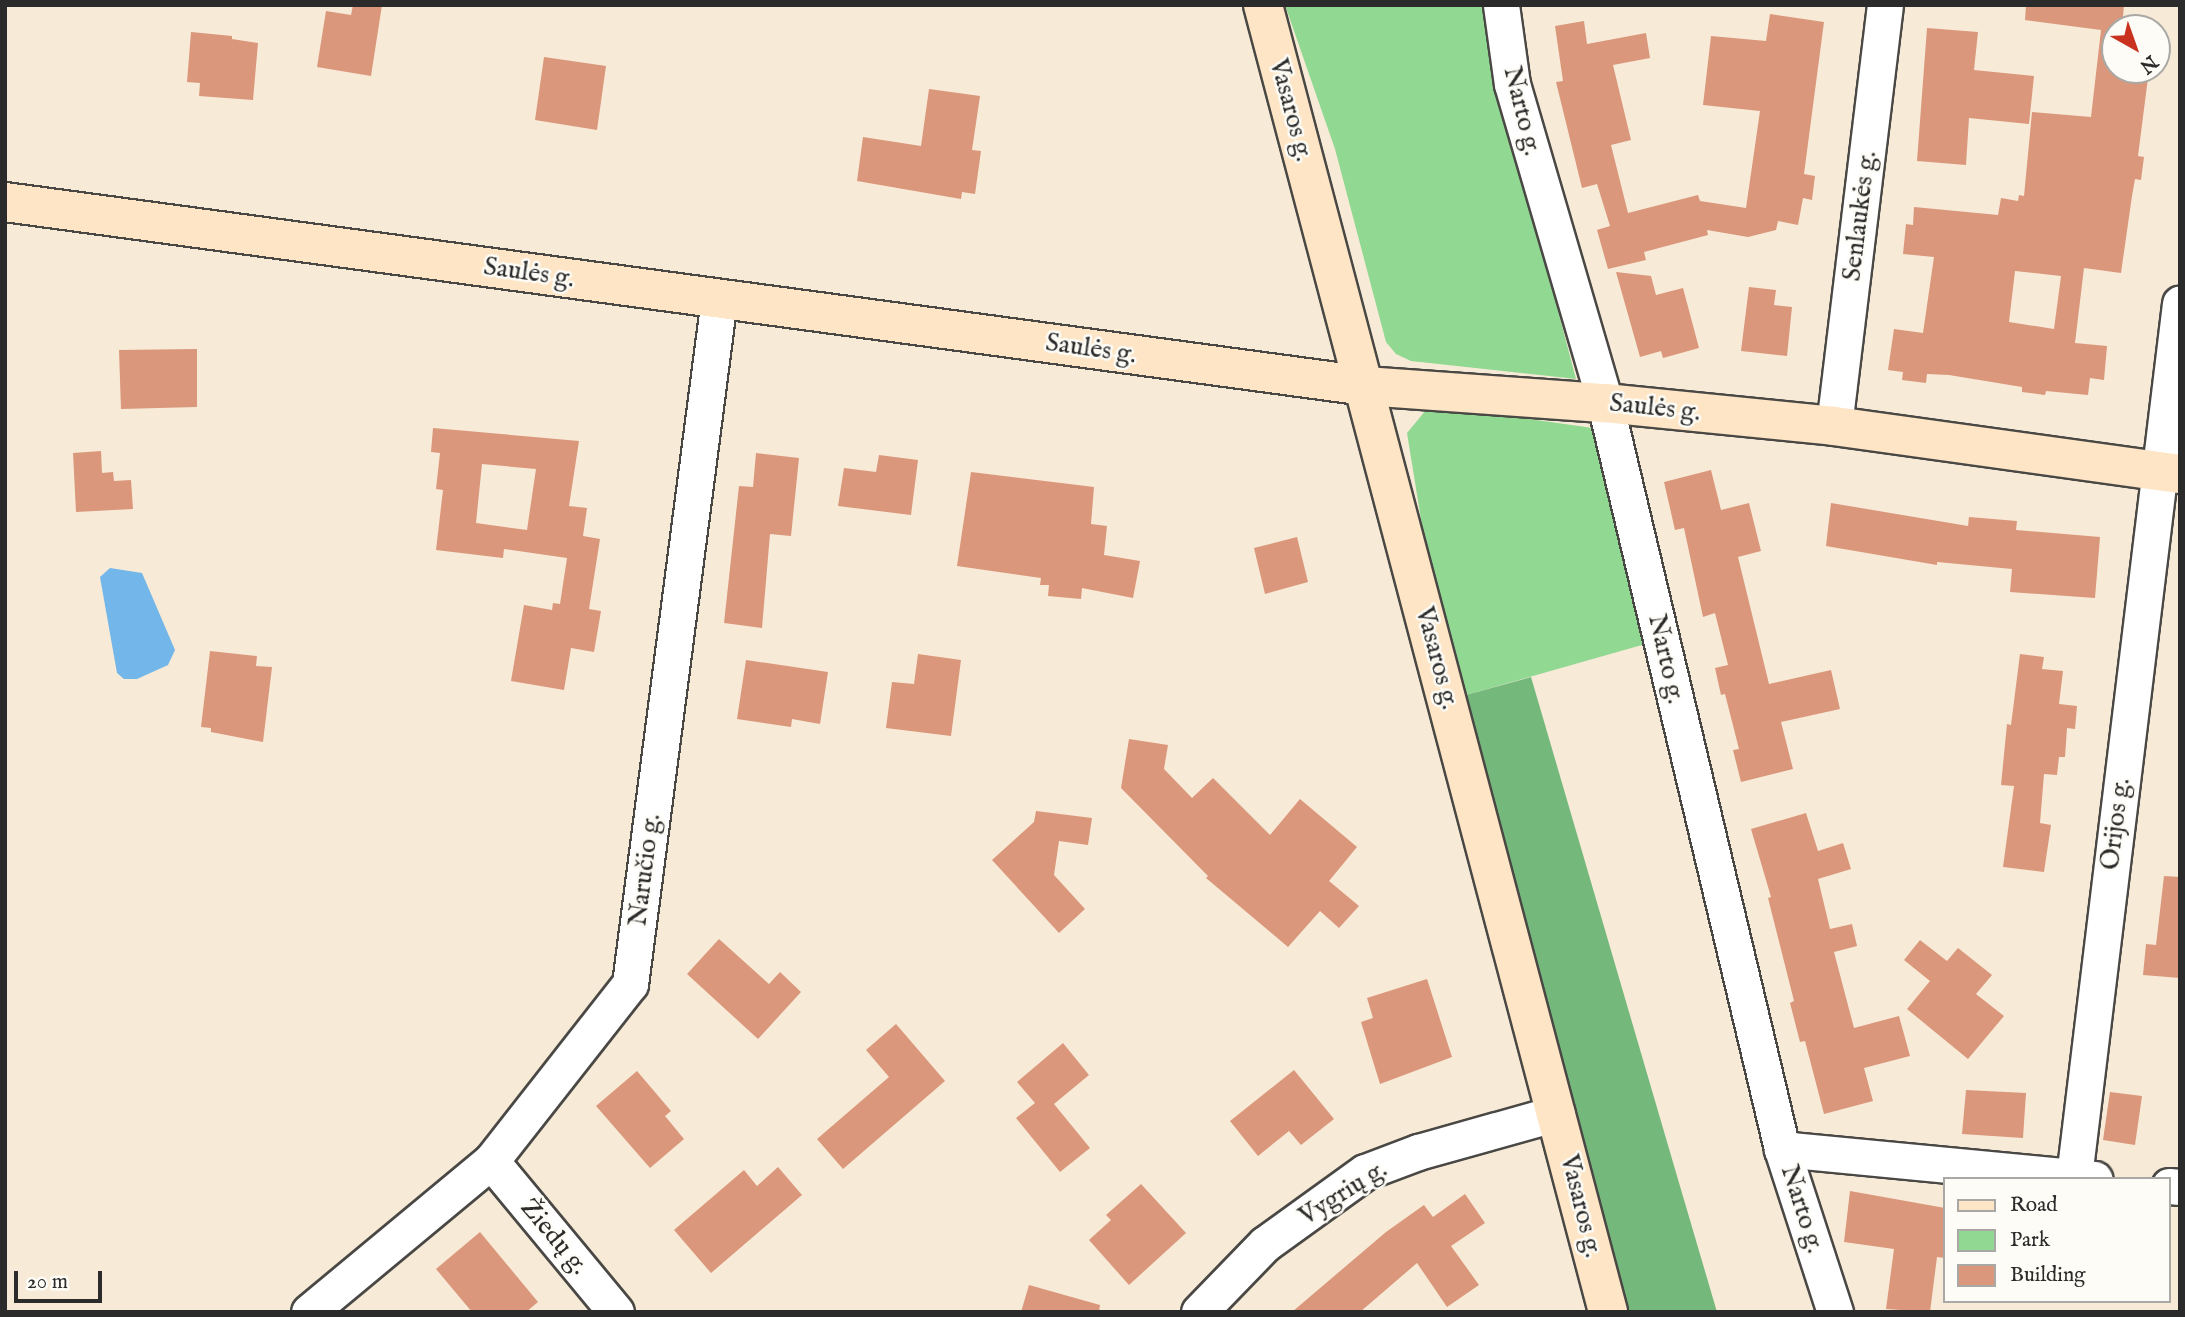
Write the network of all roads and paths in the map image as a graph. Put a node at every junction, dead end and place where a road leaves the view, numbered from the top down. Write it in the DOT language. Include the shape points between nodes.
graph roads {
  1 [pos="1263,5"];
  2 [pos="1501,5"];
  3 [pos="1885,5"];
  4 [pos="5,202"];
  5 [pos="719,299"];
  6 [pos="2180,303"];
  7 [pos="1366,386"];
  8 [pos="1605,402"];
  9 [pos="1834,426"];
  10 [pos="2169,473"];
  11 [pos="1557,1113"];
  12 [pos="1782,1149"];
  13 [pos="491,1161"];
  14 [pos="2075,1177"];
  15 [pos="2085,1177"];
  16 [pos="309,1312"];
  17 [pos="616,1312"];
  18 [pos="1199,1312"];
  19 [pos="1608,1312"];
  20 [pos="1835,1312"];
  1 -- 7 [label="main road, Vasaros g."];
  2 -- 8 [label="street, Narto g." via="1513,84"];
  3 -- 9 [label="street, Senlaukės g."];
  4 -- 5 [label="main road, Saulės g."];
  5 -- 7 [label="main road, Saulės g."];
  5 -- 13 [label="street, Naručio g." via="630,984"];
  6 -- 10 [label="street, Orijos g."];
  7 -- 8 [label="main road, Saulės g."];
  7 -- 11 [label="main road, Vasaros g."];
  8 -- 9 [label="main road, Saulės g."];
  8 -- 12 [label="street, Narto g."];
  9 -- 10 [label="main road, Saulės g."];
  10 -- 15 [label="street, Orijos g."];
  11 -- 18 [label="street, Vygrių g." via="1418,1152 1365,1172 1265,1244"];
  11 -- 19 [label="main road, Vasaros g."];
  12 -- 14 [label="street"];
  12 -- 20 [label="street, Narto g."];
  13 -- 16 [label="street, Naručio g."];
  13 -- 17 [label="street, Žiedų g."];
}
